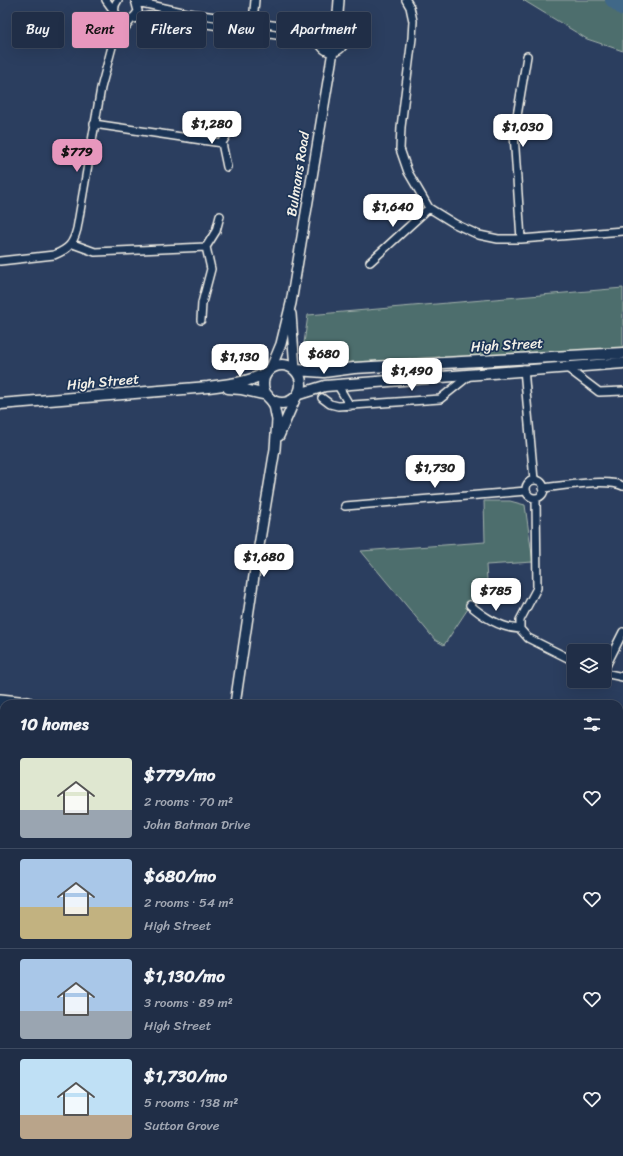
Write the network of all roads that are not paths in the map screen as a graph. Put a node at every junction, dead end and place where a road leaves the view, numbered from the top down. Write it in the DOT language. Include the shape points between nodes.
graph roads {
  1 [pos="106,0"];
  2 [pos="118,0"];
  3 [pos="136,0"];
  4 [pos="256,0"];
  5 [pos="339,0"];
  6 [pos="406,0"];
  7 [pos="114,12"];
  8 [pos="115,12"];
  9 [pos="254,12"];
  10 [pos="338,12"];
  11 [pos="214,17"];
  12 [pos="129,19"];
  13 [pos="132,19"];
  14 [pos="129,22"];
  15 [pos="277,35"];
  16 [pos="111,48"];
  17 [pos="325,48"];
  18 [pos="340,48"];
  19 [pos="333,51"];
  20 [pos="527,56"];
  21 [pos="94,124"];
  22 [pos="230,130"];
  23 [pos="222,143"];
  24 [pos="227,167"];
  25 [pos="429,208"];
  26 [pos="220,216"];
  27 [pos="623,231"];
  28 [pos="521,239"];
  29 [pos="73,244"];
  30 [pos="206,247"];
  31 [pos="0,261"];
  32 [pos="370,262"];
  33 [pos="291,302"];
  34 [pos="201,320"];
  35 [pos="623,353"];
  36 [pos="623,363"];
  37 [pos="566,367"];
  38 [pos="524,369"];
  39 [pos="269,370"];
  40 [pos="296,370"];
  41 [pos="472,373"];
  42 [pos="337,384"];
  43 [pos="208,387"];
  44 [pos="623,391"];
  45 [pos="298,395"];
  46 [pos="268,397"];
  47 [pos="322,398"];
  48 [pos="0,404"];
  49 [pos="350,406"];
  50 [pos="275,449"];
  51 [pos="534,480"];
  52 [pos="623,486"];
  53 [pos="544,488"];
  54 [pos="526,491"];
  55 [pos="536,498"];
  56 [pos="345,506"];
  57 [pos="470,605"];
  58 [pos="520,629"];
  59 [pos="623,632"];
  60 [pos="611,656"];
  61 [pos="567,658"];
  62 [pos="611,674"];
  63 [pos="623,677"];
  64 [pos="237,700"];
  1 -- 7 [label="street"];
  2 -- 8 [label="street"];
  3 -- 11 [label="street" via="187,13"];
  3 -- 13 [label="street" via="138,11"];
  4 -- 9 [label="street"];
  5 -- 10 [label="street"];
  6 -- 25 [label="street" via="413,21 400,149 408,172"];
  12 -- 13 [label="street"];
  13 -- 14 [label="street"];
  13 -- 15 [label="street" via="148,16 169,18"];
  16 -- 21 [label="street"];
  17 -- 19 [label="street"];
  18 -- 19 [label="street"];
  19 -- 33 [label="street, Bulmans Road"];
  20 -- 28 [label="street" via="514,134"];
  21 -- 23 [label="street"];
  21 -- 29 [label="street"];
  22 -- 23 [label="street"];
  23 -- 24 [label="street"];
  25 -- 28 [label="street" via="479,235"];
  25 -- 32 [label="street"];
  26 -- 30 [label="street" via="216,231"];
  27 -- 28 [label="street"];
  29 -- 30 [label="street" via="95,252"];
  29 -- 31 [label="street" via="54,256"];
  30 -- 34 [label="street" via="211,269 202,304"];
  33 -- 39 [label="street, Bulmans Road" via="281,344"];
  33 -- 40 [label="street, Bulmans Road"];
  35 -- 40 [label="main road, High Street" via="354,368 324,372"];
  36 -- 37 [label="main road, High Street"];
  37 -- 38 [label="main road, High Street"];
  37 -- 44 [label="street" via="599,392"];
  38 -- 41 [label="main road, High Street"];
  38 -- 51 [label="street"];
  39 -- 40 [label="main road" via="280,364"];
  39 -- 43 [label="main road, High Street" via="254,379"];
  39 -- 46 [label="main road" via="263,382"];
  40 -- 45 [label="main road" via="302,383"];
  41 -- 42 [label="main road, High Street"];
  41 -- 49 [label="street" via="440,399"];
  42 -- 45 [label="main road, High Street" via="313,388"];
  42 -- 49 [label="street"];
  43 -- 46 [label="main road, High Street" via="241,389"];
  43 -- 48 [label="main road, High Street"];
  45 -- 46 [label="main road" via="286,403"];
  45 -- 50 [label="street"];
  46 -- 50 [label="street" via="274,405 277,420"];
  47 -- 49 [label="street" via="330,404"];
  50 -- 64 [label="street"];
  51 -- 53 [label="street" via="541,483"];
  51 -- 54 [label="street" via="528,484"];
  52 -- 53 [label="street" via="604,483"];
  53 -- 55 [label="street" via="542,494"];
  54 -- 55 [label="street" via="528,496"];
  54 -- 56 [label="street"];
  55 -- 58 [label="street" via="538,588 520,620"];
  57 -- 58 [label="street" via="499,625"];
  58 -- 61 [label="street" via="528,638"];
  59 -- 60 [label="street"];
  62 -- 63 [label="street"];
}
